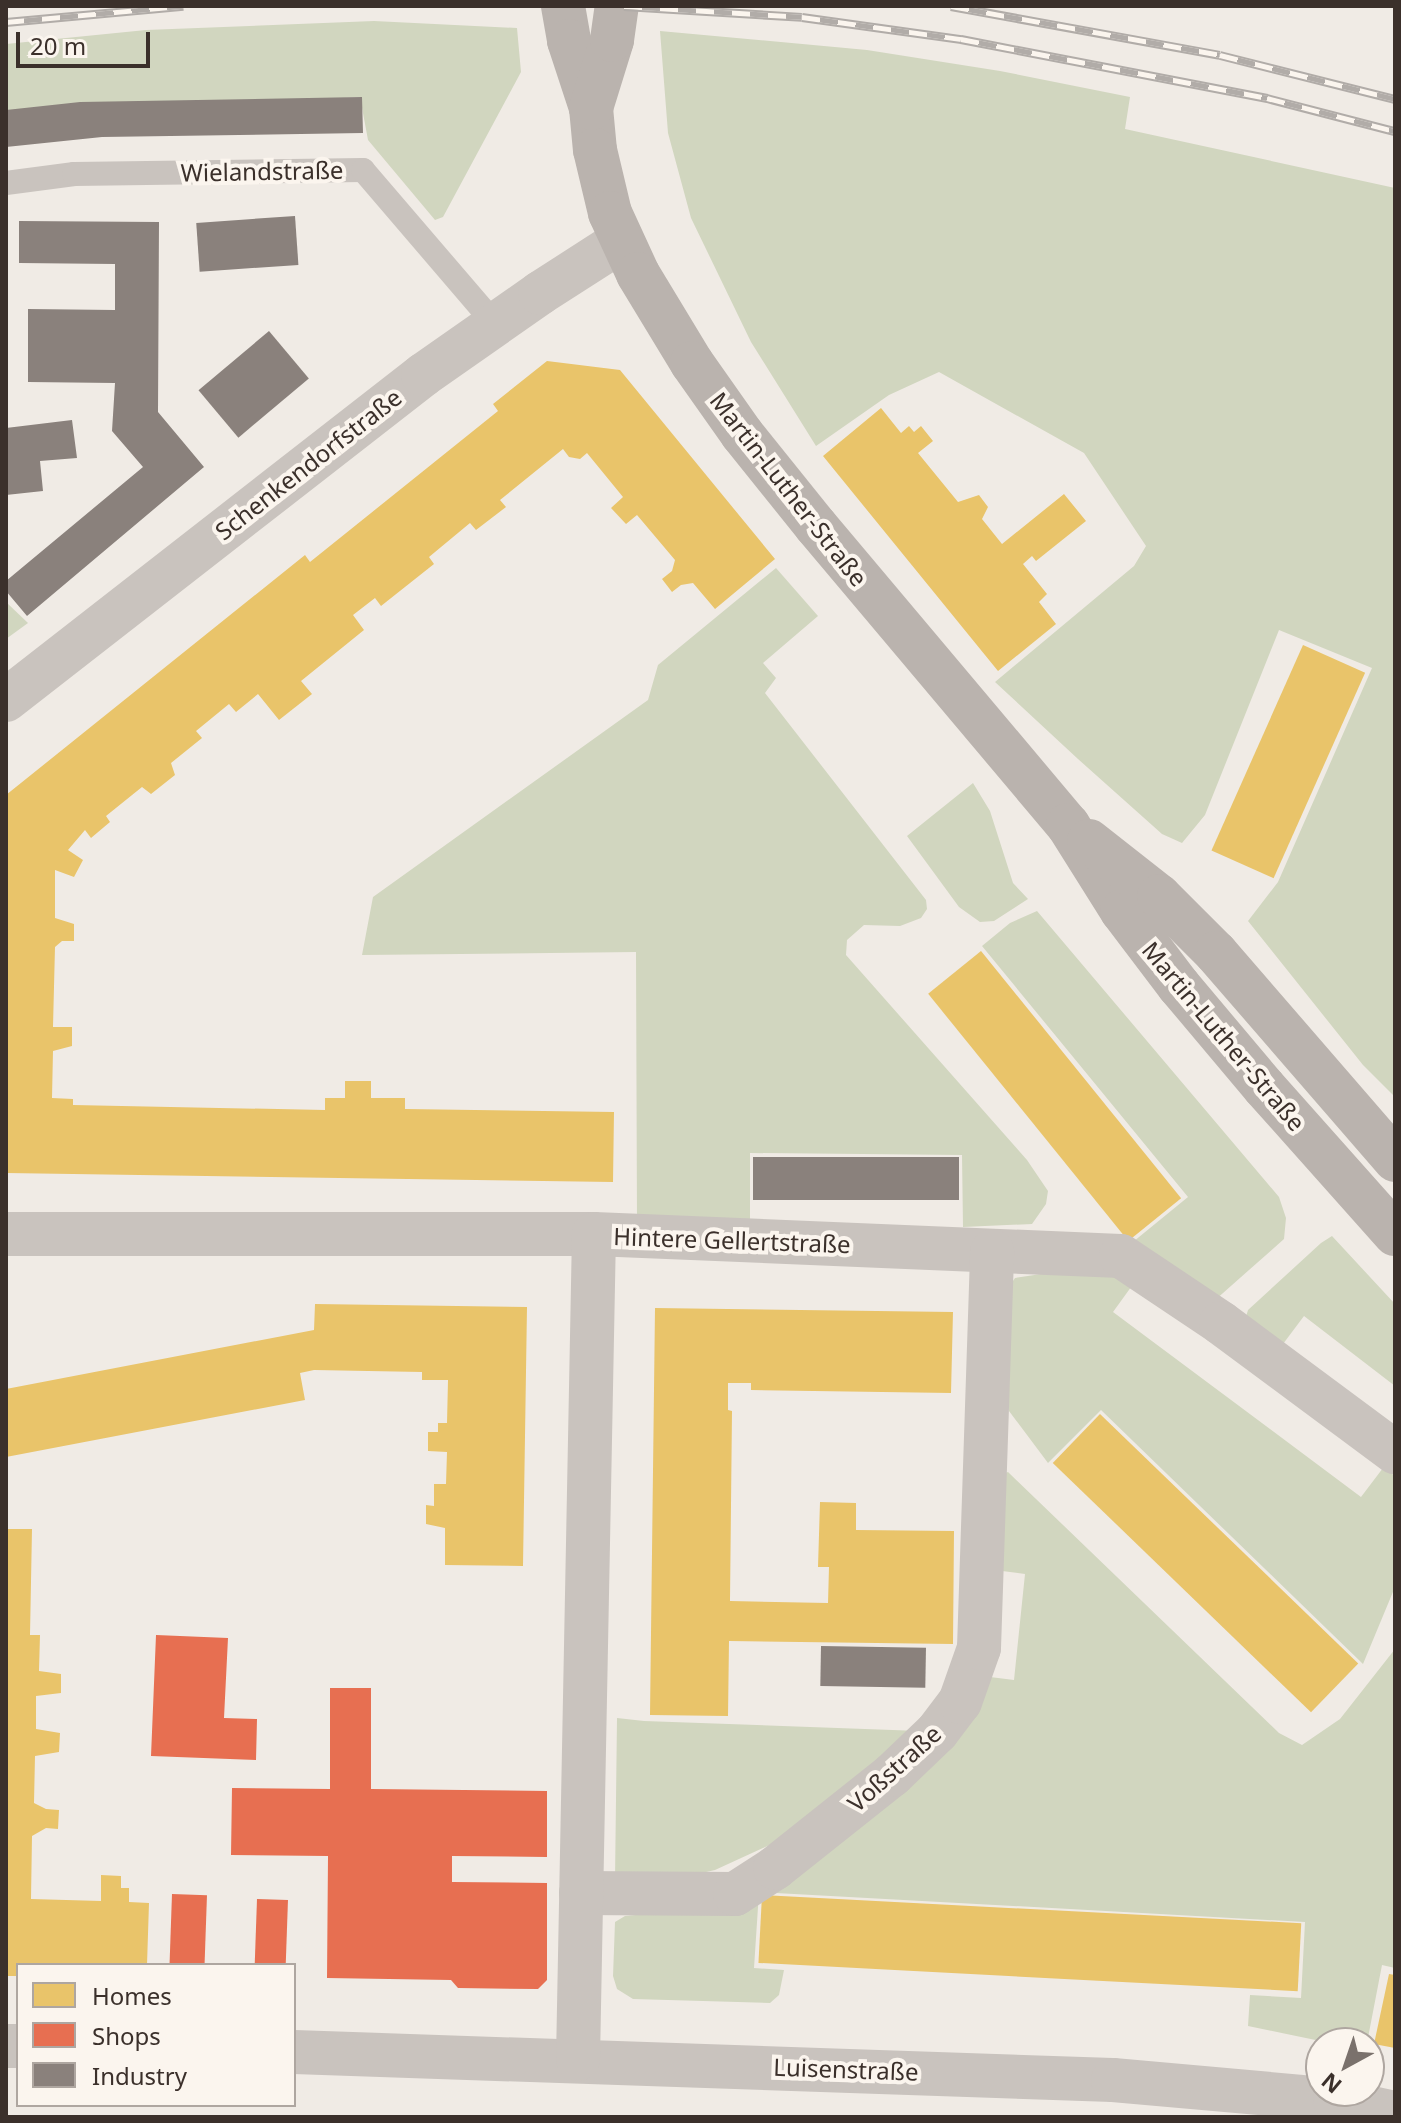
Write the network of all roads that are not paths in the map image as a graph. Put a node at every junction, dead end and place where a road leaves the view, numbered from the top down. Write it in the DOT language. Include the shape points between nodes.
graph roads {
  1 [pos="563,6"];
  2 [pos="617,6"];
  3 [pos="591,108"];
  4 [pos="6,183"];
  5 [pos="621,241"];
  6 [pos="495,324"];
  7 [pos="6,700"];
  8 [pos="1068,825"];
  9 [pos="1395,1160"];
  10 [pos="6,1234"];
  11 [pos="594,1234"];
  12 [pos="1395,1234"];
  13 [pos="992,1251"];
  14 [pos="1395,1452"];
  15 [pos="581,1893"];
  16 [pos="296,2052"];
  17 [pos="578,2059"];
  18 [pos="1395,2113"];
  1 -- 3 [label="main road, Martin-Luther-Straße"];
  2 -- 3 [label="main road, Martin-Luther-Straße"];
  3 -- 5 [label="main road, Martin-Luther-Straße" via="602,184"];
  4 -- 6 [label="lane, Wielandstraße" via="74,174 363,170"];
  5 -- 6 [label="street, Schenkendorfstraße"];
  5 -- 8 [label="main road, Martin-Luther-Straße" via="662,317 742,434"];
  6 -- 7 [label="street, Schenkendorfstraße"];
  8 -- 9 [label="main road, Martin-Luther-Straße" via="1159,896 1216,953"];
  8 -- 12 [label="main road, Martin-Luther-Straße" via="1122,911 1179,986"];
  10 -- 11 [label="street, Hintere Gellertstraße"];
  11 -- 13 [label="street, Hintere Gellertstraße"];
  11 -- 15 [label="street"];
  13 -- 14 [label="street, Hintere Gellertstraße" via="1121,1256"];
  13 -- 15 [label="street, Voßstraße" via="979,1648 960,1702 892,1775 735,1894"];
  15 -- 17 [label="street"];
  16 -- 17 [label="street, Luisenstraße"];
  17 -- 18 [label="street, Luisenstraße" via="1113,2080 1335,2100"];
}
